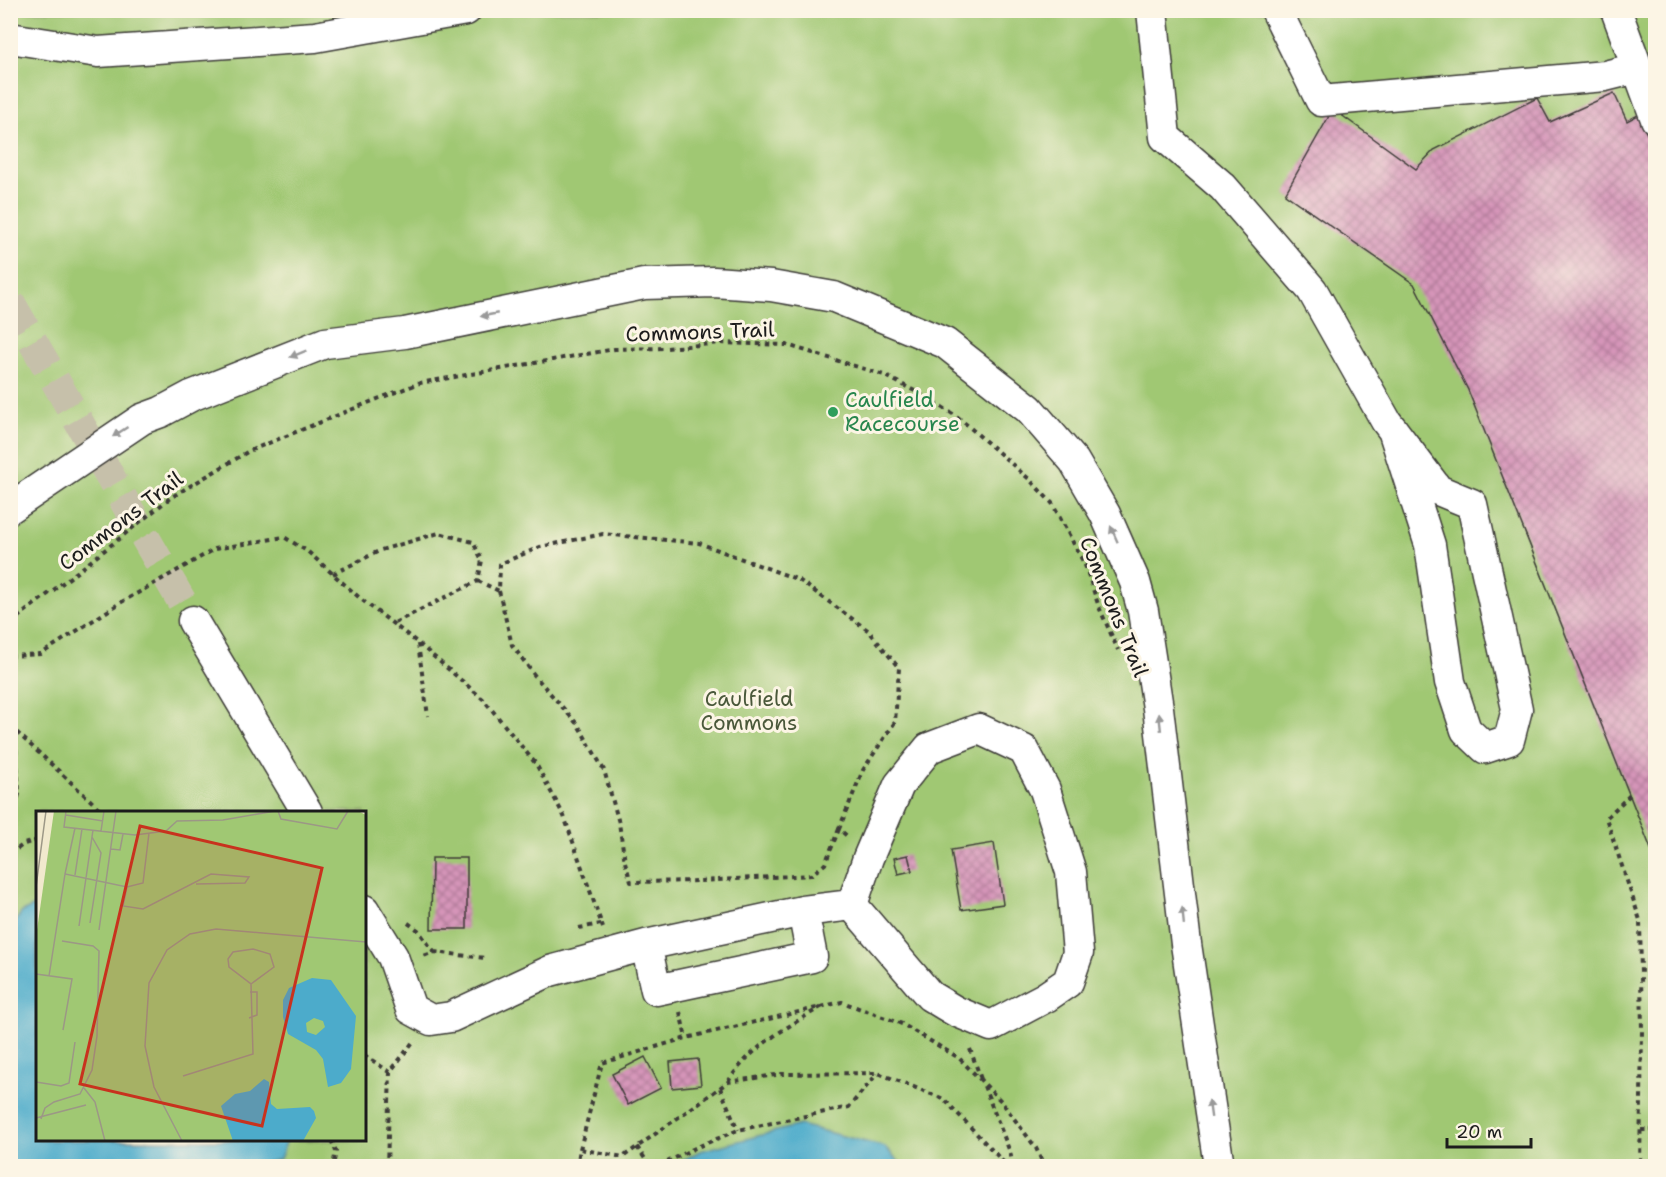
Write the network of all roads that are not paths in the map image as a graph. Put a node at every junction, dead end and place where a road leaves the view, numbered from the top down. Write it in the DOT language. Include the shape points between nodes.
graph roads {
  1 [pos="466,10"];
  2 [pos="1152,10"];
  3 [pos="1276,10"];
  4 [pos="1616,10"];
  5 [pos="10,38"];
  6 [pos="1637,68"];
  7 [pos="1656,119"];
  8 [pos="1393,430"];
  9 [pos="10,508"];
  10 [pos="192,621"];
  11 [pos="306,811"];
  12 [pos="852,905"];
  13 [pos="802,911"];
  14 [pos="366,912"];
  15 [pos="646,945"];
  16 [pos="1219,1167"];
  1 -- 5 [label="lane" via="315,37 98,52"];
  2 -- 8 [label="lane" via="1165,137 1223,187 1312,291"];
  3 -- 6 [label="lane" via="1321,101 1605,76"];
  4 -- 6 [label="lane"];
  6 -- 7 [label="lane"];
  8 -- 8 [label="lane" via="1438,490 1472,504 1517,709 1509,740 1485,748 1466,730 1450,682 1430,545"];
  16 -- 9 [label="lane, one-way" via="1186,944 1158,708 1135,582 1105,514 1074,461 1029,409 945,343 834,297 771,286 714,282 644,284 405,333 325,343 141,419"];
  10 -- 11 [label="lane"];
  12 -- 12 [label="lane" via="898,785 929,748 979,729 1024,750 1045,790 1071,872 1078,953 1068,982 991,1026 930,996"];
  12 -- 13 [label="lane"];
  13 -- 15 [label="lane"];
  13 -- 15 [label="lane" via="812,957 656,990"];
  14 -- 15 [label="lane" via="393,957 411,1009 431,1020 451,1017 525,975"];
}
